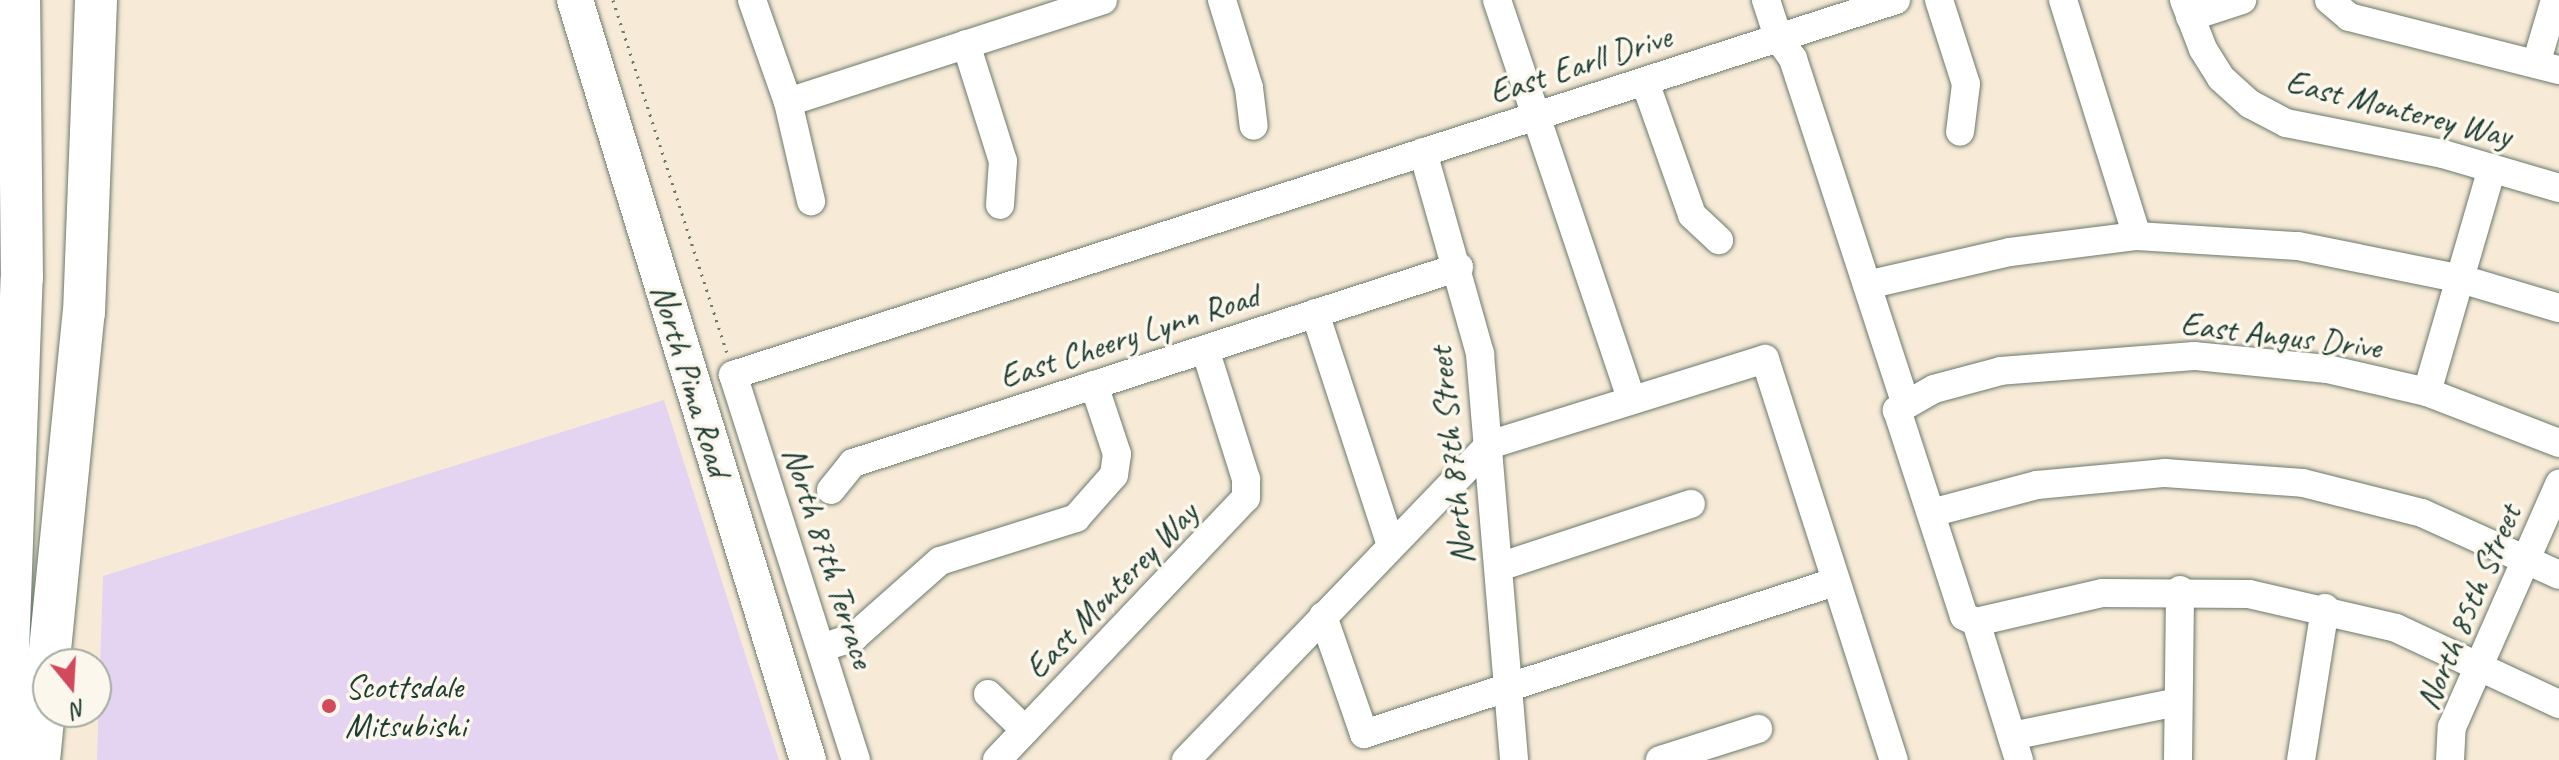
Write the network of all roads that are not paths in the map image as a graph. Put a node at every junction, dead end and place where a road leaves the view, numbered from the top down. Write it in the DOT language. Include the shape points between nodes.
graph roads {
  1 [pos="19,0"];
  2 [pos="96,0"];
  3 [pos="575,0"];
  4 [pos="752,0"];
  5 [pos="1103,0"];
  6 [pos="1222,0"];
  7 [pos="1497,0"];
  8 [pos="1766,0"];
  9 [pos="1896,0"];
  10 [pos="1939,0"];
  11 [pos="2063,0"];
  12 [pos="2242,0"];
  13 [pos="2329,0"];
  14 [pos="2555,0"];
  15 [pos="2187,8"];
  16 [pos="1778,38"];
  17 [pos="966,44"];
  18 [pos="2548,67"];
  19 [pos="1645,82"];
  20 [pos="788,102"];
  21 [pos="1534,116"];
  22 [pos="1254,126"];
  23 [pos="1960,132"];
  24 [pos="1423,152"];
  25 [pos="2492,168"];
  26 [pos="2559,188"];
  27 [pos="811,201"];
  28 [pos="1000,205"];
  29 [pos="2137,236"];
  30 [pos="1719,240"];
  31 [pos="1459,267"];
  32 [pos="2461,279"];
  33 [pos="1867,285"];
  34 [pos="2559,308"];
  35 [pos="1315,313"];
  36 [pos="1205,349"];
  37 [pos="734,375"];
  38 [pos="1094,385"];
  39 [pos="2427,392"];
  40 [pos="1632,400"];
  41 [pos="1902,407"];
  42 [pos="2559,443"];
  43 [pos="1489,445"];
  44 [pos="2559,484"];
  45 [pos="831,490"];
  46 [pos="1691,504"];
  47 [pos="1931,513"];
  48 [pos="1391,546"];
  49 [pos="2526,559"];
  50 [pos="1499,567"];
  51 [pos="2559,575"];
  52 [pos="1836,582"];
  53 [pos="2180,590"];
  54 [pos="2325,608"];
  55 [pos="1323,616"];
  56 [pos="1970,619"];
  57 [pos="821,648"];
  58 [pos="2479,666"];
  59 [pos="1506,689"];
  60 [pos="988,694"];
  61 [pos="2177,702"];
  62 [pos="2559,704"];
  63 [pos="1758,729"];
  64 [pos="1025,730"];
  65 [pos="2016,748"];
  66 [pos="4,760"];
  67 [pos="39,760"];
  68 [pos="808,760"];
  69 [pos="856,760"];
  70 [pos="997,760"];
  71 [pos="1186,760"];
  72 [pos="1514,760"];
  73 [pos="1660,760"];
  74 [pos="1894,760"];
  75 [pos="2178,760"];
  76 [pos="2301,760"];
  77 [pos="2450,760"];
  1 -- 66 [label="highway" via="22,278"];
  2 -- 67 [label="highway" via="84,313"];
  3 -- 68 [label="main road, North Pima Road"];
  4 -- 20 [label="street"];
  5 -- 17 [label="street"];
  6 -- 22 [label="street" via="1249,88"];
  7 -- 21 [label="street"];
  8 -- 16 [label="street"];
  9 -- 16 [label="street, East Earll Drive"];
  10 -- 23 [label="street" via="1966,84"];
  11 -- 29 [label="street"];
  12 -- 15 [label="street"];
  13 -- 18 [label="street" via="2349,17"];
  14 -- 18 [label="street"];
  15 -- 25 [label="street, East Monterey Way" via="2221,78 2250,104 2286,123"];
  16 -- 19 [label="street, East Earll Drive"];
  16 -- 33 [label="street" via="1793,59"];
  17 -- 20 [label="street"];
  17 -- 28 [label="street" via="1003,161"];
  19 -- 21 [label="street, East Earll Drive"];
  19 -- 30 [label="street" via="1692,215"];
  20 -- 27 [label="street" via="809,174"];
  21 -- 24 [label="street, East Earll Drive"];
  21 -- 40 [label="street"];
  24 -- 31 [label="street, North 87th Street"];
  24 -- 37 [label="street, East Earll Drive"];
  25 -- 26 [label="street, East Monterey Way"];
  25 -- 32 [label="street"];
  29 -- 32 [label="street" via="2298,246"];
  29 -- 33 [label="street" via="2010,252"];
  31 -- 35 [label="street, East Cheery Lynn Road"];
  31 -- 43 [label="street, North 87th Street" via="1480,354"];
  32 -- 34 [label="street"];
  32 -- 39 [label="street"];
  33 -- 41 [label="street"];
  35 -- 36 [label="street, East Cheery Lynn Road"];
  35 -- 48 [label="street"];
  36 -- 38 [label="street, East Cheery Lynn Road"];
  36 -- 64 [label="street, East Monterey Way" via="1246,479 1246,498"];
  37 -- 57 [label="street, North 87th Terrace"];
  38 -- 45 [label="street, East Cheery Lynn Road" via="853,463"];
  38 -- 57 [label="street" via="1117,454 1114,475 1076,518 940,561 854,637"];
  39 -- 41 [label="street, East Angus Drive" via="2327,369 2194,356 2001,371 1934,389"];
  39 -- 42 [label="street, East Angus Drive"];
  40 -- 43 [label="street"];
  40 -- 52 [label="street" via="1765,359"];
  41 -- 47 [label="street"];
  43 -- 48 [label="street"];
  43 -- 50 [label="street, North 87th Street"];
  44 -- 49 [label="street, North 85th Street"];
  46 -- 50 [label="street"];
  47 -- 49 [label="street" via="2037,485 2165,473 2303,483 2422,513"];
  47 -- 56 [label="street"];
  48 -- 55 [label="street"];
  49 -- 51 [label="street"];
  49 -- 58 [label="street, North 85th Street"];
  50 -- 59 [label="street, North 87th Street"];
  52 -- 59 [label="street"];
  52 -- 74 [label="street"];
  53 -- 54 [label="street" via="2249,594"];
  53 -- 56 [label="street" via="2103,593"];
  53 -- 61 [label="street"];
  54 -- 58 [label="street" via="2396,628"];
  54 -- 76 [label="street"];
  55 -- 59 [label="street" via="1364,734"];
  55 -- 71 [label="street"];
  56 -- 65 [label="street"];
  57 -- 69 [label="street, North 87th Terrace"];
  58 -- 62 [label="street"];
  58 -- 77 [label="street, North 85th Street" via="2452,727"];
  59 -- 72 [label="street, North 87th Street"];
  60 -- 64 [label="street, East Monterey Way"];
  61 -- 65 [label="street"];
  61 -- 75 [label="street"];
  63 -- 73 [label="street"];
  64 -- 70 [label="street, East Monterey Way"];
}
